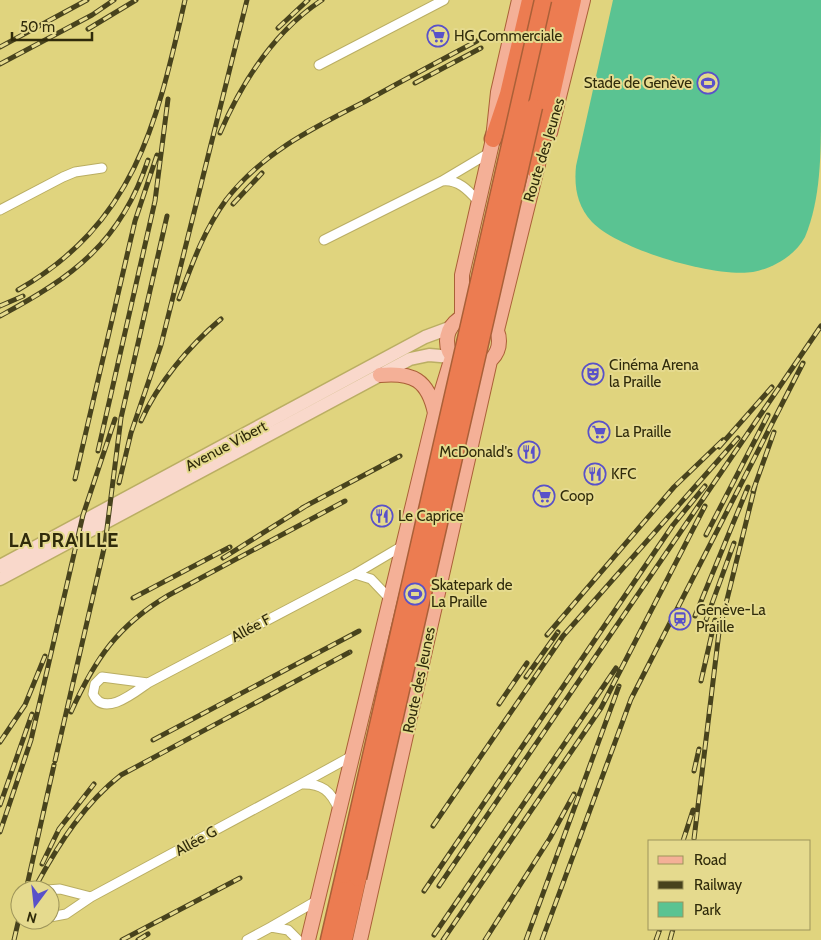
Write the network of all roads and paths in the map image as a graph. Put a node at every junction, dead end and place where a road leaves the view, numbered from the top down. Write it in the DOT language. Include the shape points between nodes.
graph roads {
  1 [pos="444,0"];
  2 [pos="519,0"];
  3 [pos="530,0"];
  4 [pos="543,0"];
  5 [pos="559,0"];
  6 [pos="573,0"];
  7 [pos="583,0"];
  8 [pos="319,65"];
  9 [pos="491,146"];
  10 [pos="102,168"];
  11 [pos="535,170"];
  12 [pos="442,181"];
  13 [pos="478,201"];
  14 [pos="0,210"];
  15 [pos="324,240"];
  16 [pos="457,322"];
  17 [pos="497,330"];
  18 [pos="452,358"];
  19 [pos="490,361"];
  20 [pos="380,375"];
  21 [pos="435,413"];
  22 [pos="404,545"];
  23 [pos="0,566"];
  24 [pos="355,574"];
  25 [pos="0,579"];
  26 [pos="389,605"];
  27 [pos="430,629"];
  28 [pos="148,683"];
  29 [pos="362,716"];
  30 [pos="410,722"];
  31 [pos="352,756"];
  32 [pos="301,784"];
  33 [pos="338,810"];
  34 [pos="351,876"];
  35 [pos="60,889"];
  36 [pos="91,897"];
  37 [pos="318,900"];
  38 [pos="60,915"];
  39 [pos="271,927"];
  40 [pos="247,940"];
  41 [pos="298,940"];
  42 [pos="308,940"];
  43 [pos="329,940"];
  44 [pos="344,940"];
  45 [pos="360,940"];
  1 -- 8 [label="street"];
  2 -- 9 [label="main road" via="498,92"];
  3 -- 9 [label="highway" via="508,94"];
  4 -- 34 [label="highway, bridge"];
  5 -- 34 [label="highway, bridge"];
  6 -- 11 [label="highway"];
  7 -- 11 [label="main road, Route des Jeunes" via="556,114"];
  9 -- 12 [label="street"];
  9 -- 13 [label="main road"];
  10 -- 14 [label="street" via="69,174"];
  11 -- 17 [label="main road, Route des Jeunes"];
  12 -- 13 [label="street" via="462,185"];
  12 -- 15 [label="street"];
  13 -- 16 [label="main road" via="462,275"];
  16 -- 17 [label="main road" via="475,315 482,316"];
  16 -- 18 [label="main road" via="448,340"];
  16 -- 23 [label="main road, Avenue Vibert"];
  17 -- 19 [label="main road" via="499,348"];
  18 -- 19 [label="main road" via="469,366"];
  18 -- 20 [label="main road, Avenue Vibert" via="420,356"];
  18 -- 21 [label="main road"];
  19 -- 27 [label="main road, Route des Jeunes"];
  20 -- 21 [label="main road" via="415,378 428,391"];
  20 -- 25 [label="main road, Avenue Vibert"];
  21 -- 22 [label="main road"];
  22 -- 24 [label="street"];
  22 -- 26 [label="main road"];
  24 -- 26 [label="street" via="371,579"];
  24 -- 28 [label="street, Allée F"];
  26 -- 27 [label="main road" via="395,629 416,636"];
  26 -- 29 [label="main road"];
  27 -- 30 [label="main road, Route des Jeunes"];
  28 -- 28 [label="street" via="102,678 95,684 93,694 98,701 109,704"];
  29 -- 30 [label="main road" via="376,687 392,682 409,689"];
  29 -- 31 [label="main road"];
  30 -- 45 [label="main road, Route des Jeunes"];
  31 -- 32 [label="street"];
  31 -- 33 [label="main road"];
  32 -- 33 [label="street" via="313,783 324,787 332,795"];
  32 -- 36 [label="street, Allée G"];
  33 -- 37 [label="main road"];
  34 -- 43 [label="highway"];
  34 -- 44 [label="highway"];
  35 -- 36 [label="street"];
  36 -- 38 [label="street"];
  37 -- 39 [label="street"];
  37 -- 42 [label="main road"];
  39 -- 40 [label="street"];
  39 -- 41 [label="street" via="288,930"];
}
